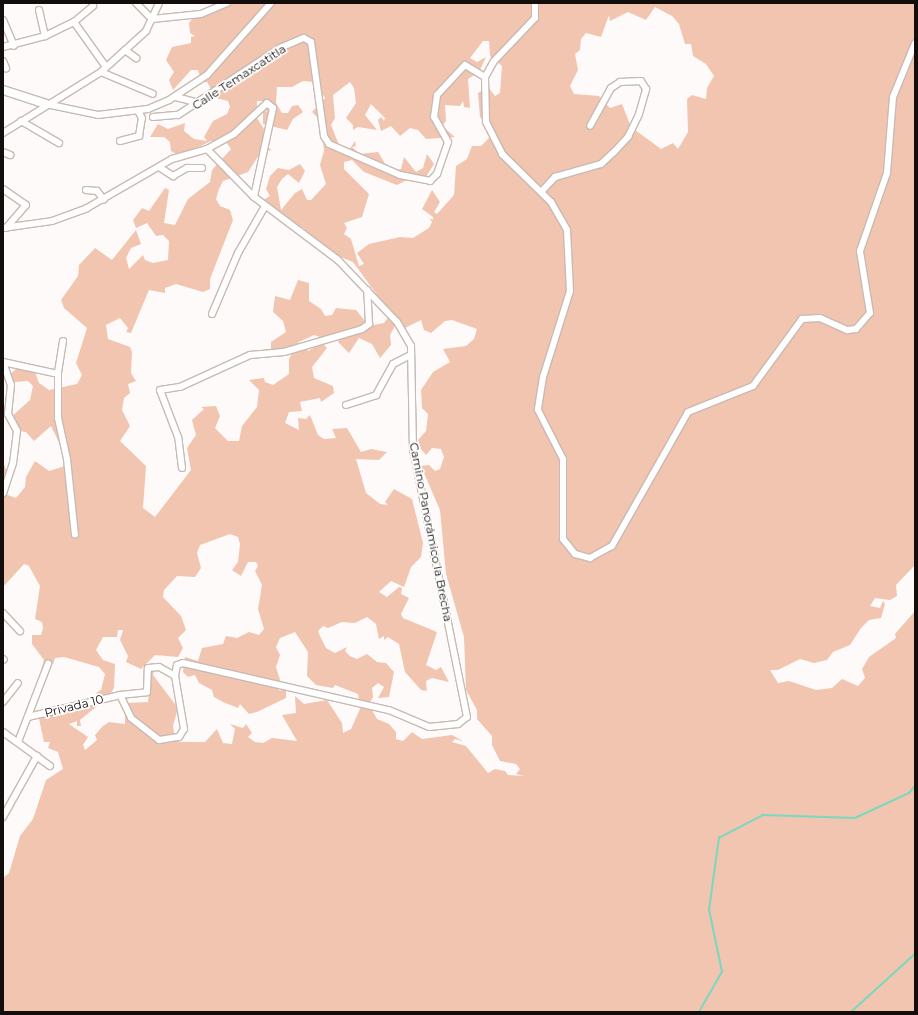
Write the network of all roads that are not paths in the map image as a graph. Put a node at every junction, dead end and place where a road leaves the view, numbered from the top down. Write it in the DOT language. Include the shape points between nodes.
graph roads {
  1 [pos="136,3"];
  2 [pos="227,3"];
  3 [pos="271,3"];
  4 [pos="535,3"];
  5 [pos="156,5"];
  6 [pos="93,6"];
  7 [pos="39,10"];
  8 [pos="152,19"];
  9 [pos="3,20"];
  10 [pos="74,22"];
  11 [pos="45,36"];
  12 [pos="915,43"];
  13 [pos="14,46"];
  14 [pos="3,47"];
  15 [pos="125,50"];
  16 [pos="136,58"];
  17 [pos="3,60"];
  18 [pos="106,67"];
  19 [pos="6,68"];
  20 [pos="101,72"];
  21 [pos="485,77"];
  22 [pos="3,90"];
  23 [pos="152,94"];
  24 [pos="176,97"];
  25 [pos="199,103"];
  26 [pos="46,104"];
  27 [pos="138,111"];
  28 [pos="153,117"];
  29 [pos="21,121"];
  30 [pos="590,126"];
  31 [pos="3,133"];
  32 [pos="120,142"];
  33 [pos="59,143"];
  34 [pos="207,149"];
  35 [pos="3,152"];
  36 [pos="10,155"];
  37 [pos="159,168"];
  38 [pos="202,168"];
  39 [pos="3,189"];
  40 [pos="86,190"];
  41 [pos="541,192"];
  42 [pos="254,198"];
  43 [pos="104,200"];
  44 [pos="265,206"];
  45 [pos="5,228"];
  46 [pos="367,290"];
  47 [pos="212,314"];
  48 [pos="63,341"];
  49 [pos="411,355"];
  50 [pos="3,362"];
  51 [pos="58,374"];
  52 [pos="346,405"];
  53 [pos="182,468"];
  54 [pos="3,493"];
  55 [pos="74,535"];
  56 [pos="3,613"];
  57 [pos="20,631"];
  58 [pos="48,664"];
  59 [pos="175,676"];
  60 [pos="18,683"];
  61 [pos="120,695"];
  62 [pos="3,702"];
  63 [pos="28,717"];
  64 [pos="3,732"];
  65 [pos="18,742"];
  66 [pos="37,756"];
  67 [pos="50,766"];
  68 [pos="3,817"];
  1 -- 8 [label="street"];
  2 -- 8 [label="street" via="201,14"];
  3 -- 24 [label="street" via="207,75"];
  4 -- 21 [label="street" via="533,20 494,61"];
  5 -- 8 [label="street"];
  6 -- 10 [label="street"];
  7 -- 11 [label="street"];
  8 -- 15 [label="street" via="146,31"];
  9 -- 13 [label="street"];
  10 -- 11 [label="street"];
  10 -- 18 [label="street"];
  11 -- 13 [label="street"];
  12 -- 41 [label="street" via="893,97 887,173 860,251 870,313 852,330 820,318 802,319 753,386 688,412 606,552 590,558 571,550 563,539 563,460 540,417 537,400 570,291 571,245 558,210"];
  13 -- 14 [label="street"];
  15 -- 16 [label="street"];
  15 -- 18 [label="street"];
  17 -- 19 [label="street"];
  18 -- 20 [label="street"];
  20 -- 23 [label="street"];
  20 -- 26 [label="street"];
  21 -- 25 [label="street, Calle Temaxcatitla" via="465,65 437,96 434,117 448,142 437,174 430,181 400,175 329,144 324,136 308,39 297,40 280,48"];
  21 -- 41 [label="street" via="486,122 493,140 513,167"];
  22 -- 26 [label="street"];
  24 -- 25 [label="street"];
  24 -- 27 [label="street"];
  25 -- 28 [label="street, Calle Temaxcatitla" via="178,115"];
  26 -- 27 [label="street" via="98,115"];
  26 -- 29 [label="street"];
  27 -- 32 [label="street" via="142,118 139,136"];
  29 -- 31 [label="street"];
  29 -- 33 [label="street"];
  30 -- 41 [label="street" via="611,88 620,82 641,81 646,89 639,114 628,137 601,164 555,177"];
  34 -- 37 [label="street" via="172,159"];
  34 -- 42 [label="street, Camino Panorámico la Brecha"];
  34 -- 42 [label="street" via="234,134 266,104 272,106"];
  35 -- 36 [label="street"];
  37 -- 38 [label="street" via="173,176 187,168"];
  37 -- 43 [label="street"];
  39 -- 45 [label="street" via="26,205"];
  40 -- 43 [label="street" via="97,191"];
  42 -- 44 [label="street, Camino Panorámico la Brecha"];
  43 -- 45 [label="street" via="52,222"];
  44 -- 46 [label="street, Camino Panorámico la Brecha" via="338,260"];
  44 -- 47 [label="street" via="238,253"];
  46 -- 49 [label="street, Camino Panorámico la Brecha" via="397,322"];
  46 -- 53 [label="street" via="370,324 362,329 284,352 250,355 180,387 160,390 178,437"];
  48 -- 51 [label="street"];
  49 -- 52 [label="street" via="393,364 376,395"];
  49 -- 59 [label="street, Camino Panorámico la Brecha" via="413,450 466,717 458,724 433,728 389,710 195,664 177,665"];
  50 -- 51 [label="street"];
  50 -- 54 [label="street" via="11,385 8,414 17,432 13,463"];
  51 -- 55 [label="street" via="58,418 67,459"];
  56 -- 57 [label="street"];
  58 -- 63 [label="street, Privada 10"];
  59 -- 61 [label="street, Privada 10" via="159,667 148,668 148,691"];
  59 -- 61 [label="street" via="184,729 179,737 159,740 142,730 131,718"];
  60 -- 62 [label="street"];
  61 -- 63 [label="street, Privada 10"];
  63 -- 65 [label="street, Privada 10"];
  64 -- 65 [label="street"];
  65 -- 66 [label="street"];
  66 -- 67 [label="street"];
  66 -- 68 [label="street"];
}
